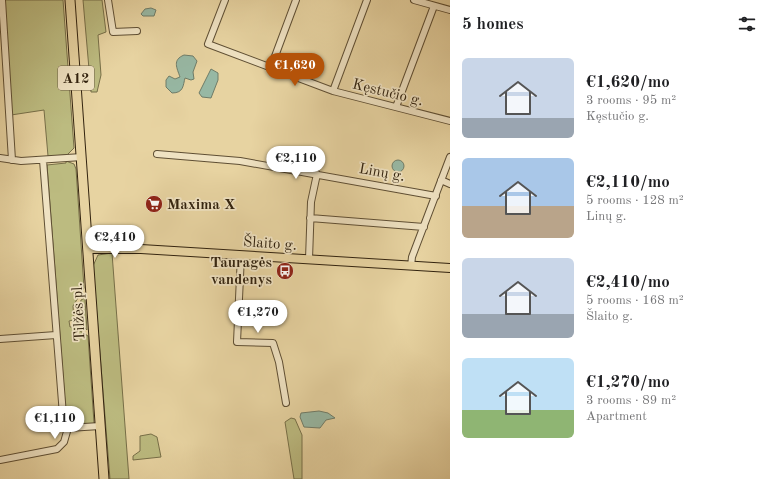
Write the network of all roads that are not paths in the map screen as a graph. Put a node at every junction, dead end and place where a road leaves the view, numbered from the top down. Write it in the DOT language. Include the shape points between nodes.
graph roads {
  1 [pos="2,0"];
  2 [pos="70,0"];
  3 [pos="108,0"];
  4 [pos="225,0"];
  5 [pos="296,0"];
  6 [pos="367,0"];
  7 [pos="414,0"];
  8 [pos="434,6"];
  9 [pos="450,10"];
  10 [pos="137,31"];
  11 [pos="270,68"];
  12 [pos="333,91"];
  13 [pos="396,107"];
  14 [pos="450,121"];
  15 [pos="157,154"];
  16 [pos="82,157"];
  17 [pos="450,157"];
  18 [pos="0,158"];
  19 [pos="12,160"];
  20 [pos="43,160"];
  21 [pos="317,174"];
  22 [pos="442,180"];
  23 [pos="450,184"];
  24 [pos="436,196"];
  25 [pos="310,218"];
  26 [pos="424,227"];
  27 [pos="89,249"];
  28 [pos="242,255"];
  29 [pos="309,259"];
  30 [pos="410,266"];
  31 [pos="450,268"];
  32 [pos="56,336"];
  33 [pos="0,339"];
  34 [pos="286,403"];
  35 [pos="100,426"];
  36 [pos="68,428"];
  37 [pos="0,460"];
  38 [pos="104,479"];
  1 -- 19 [label="street"];
  2 -- 16 [label="highway, Tilžės pl. / A12"];
  3 -- 10 [label="street" via="113,32"];
  4 -- 11 [label="street, Kęstučio g." via="208,44"];
  5 -- 11 [label="street"];
  6 -- 12 [label="street"];
  7 -- 8 [label="street"];
  8 -- 9 [label="street"];
  8 -- 13 [label="street"];
  11 -- 12 [label="street, Kęstučio g."];
  12 -- 13 [label="street, Kęstučio g."];
  13 -- 14 [label="street, Kęstučio g."];
  15 -- 21 [label="street, Linų g." via="240,162"];
  16 -- 20 [label="street"];
  16 -- 27 [label="highway, Tilžės pl. / A12"];
  17 -- 22 [label="street"];
  18 -- 19 [label="street"];
  19 -- 20 [label="street"];
  20 -- 32 [label="street"];
  21 -- 24 [label="street, Linų g."];
  21 -- 25 [label="street"];
  22 -- 23 [label="street"];
  22 -- 24 [label="street"];
  24 -- 26 [label="street"];
  25 -- 26 [label="street"];
  25 -- 29 [label="street"];
  26 -- 30 [label="street"];
  27 -- 28 [label="main road, Šlaito g." via="141,249"];
  27 -- 35 [label="highway, Tilžės pl. / A12"];
  28 -- 29 [label="main road, Šlaito g."];
  28 -- 34 [label="street" via="237,342 273,344"];
  29 -- 30 [label="main road, Šlaito g."];
  30 -- 31 [label="main road, Šlaito g."];
  32 -- 33 [label="street"];
  32 -- 36 [label="street" via="63,415"];
  35 -- 36 [label="street"];
  35 -- 38 [label="highway, Tilžės pl. / A12"];
  36 -- 37 [label="street" via="64,442 57,448"];
}
